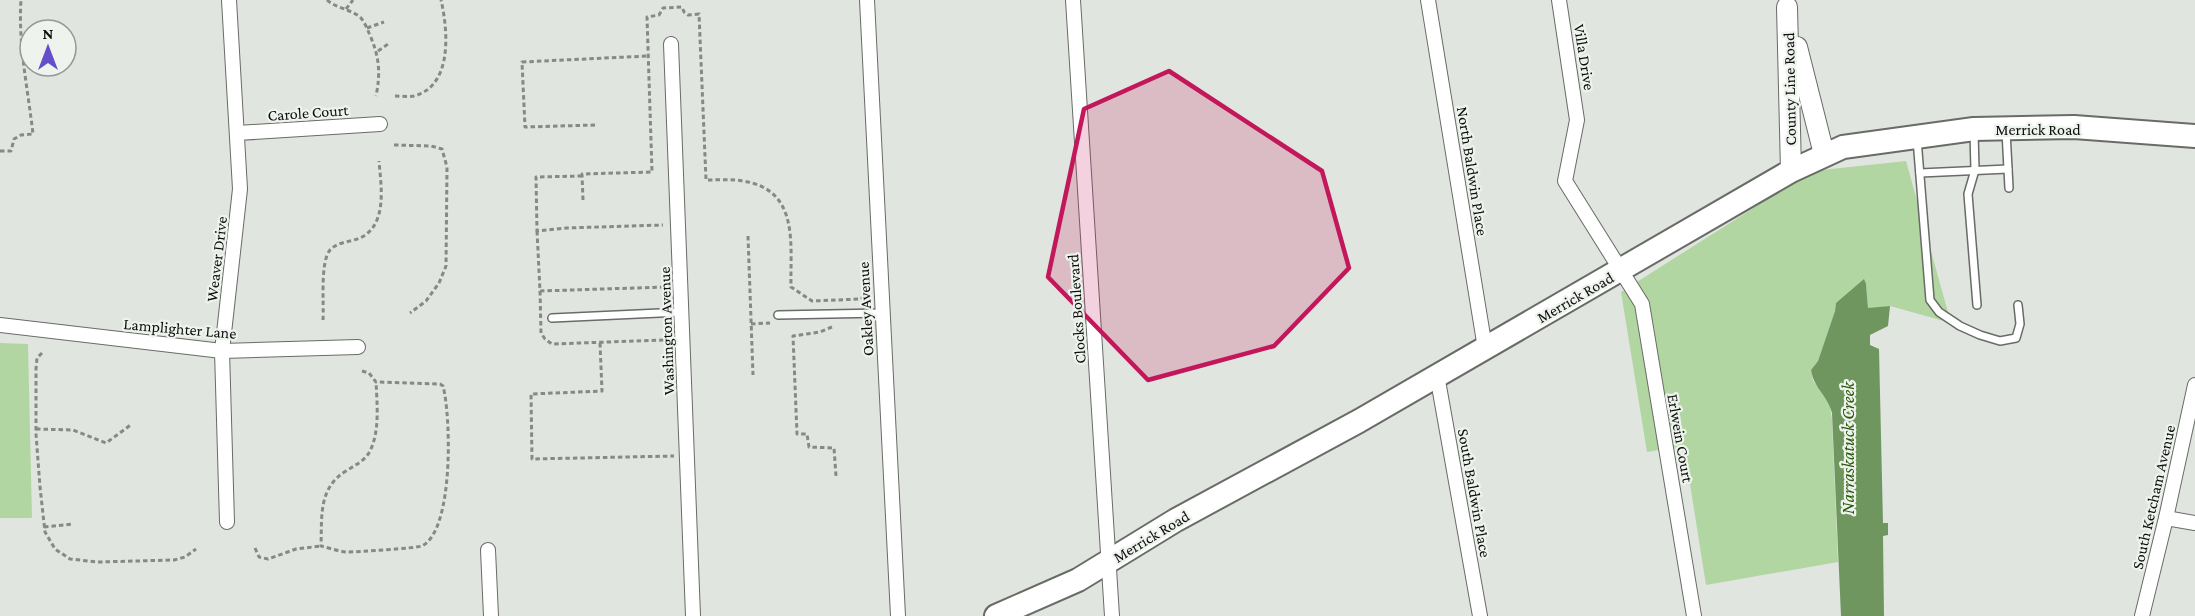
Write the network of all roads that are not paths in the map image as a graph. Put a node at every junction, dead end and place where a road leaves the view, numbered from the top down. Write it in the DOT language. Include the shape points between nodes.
graph roads {
  1 [pos="229,0"];
  2 [pos="867,0"];
  3 [pos="1073,0"];
  4 [pos="1428,0"];
  5 [pos="1559,0"];
  6 [pos="1787,3"];
  7 [pos="671,44"];
  8 [pos="380,124"];
  9 [pos="1974,129"];
  10 [pos="2006,129"];
  11 [pos="238,133"];
  12 [pos="1917,136"];
  13 [pos="2195,136"];
  14 [pos="1824,154"];
  15 [pos="2008,169"];
  16 [pos="1975,170"];
  17 [pos="1791,171"];
  18 [pos="1920,173"];
  19 [pos="2009,188"];
  20 [pos="1620,271"];
  21 [pos="1977,305"];
  22 [pos="2018,305"];
  23 [pos="681,312"];
  24 [pos="882,313"];
  25 [pos="552,318"];
  26 [pos="778,319"];
  27 [pos="0,325"];
  28 [pos="358,347"];
  29 [pos="1485,348"];
  30 [pos="222,351"];
  31 [pos="1437,375"];
  32 [pos="2195,385"];
  33 [pos="2166,518"];
  34 [pos="227,522"];
  35 [pos="2195,523"];
  36 [pos="488,550"];
  37 [pos="1108,562"];
  38 [pos="490,616"];
  39 [pos="693,616"];
  40 [pos="898,616"];
  41 [pos="996,616"];
  42 [pos="1112,616"];
  43 [pos="1480,616"];
  44 [pos="1694,616"];
  45 [pos="2142,616"];
  1 -- 11 [label="street, Weaver Drive"];
  2 -- 24 [label="street, Oakley Avenue"];
  3 -- 37 [label="street, Clocks Boulevard"];
  4 -- 29 [label="street, North Baldwin Place"];
  5 -- 20 [label="street, Villa Drive" via="1577,120 1565,181"];
  6 -- 14 [label="main road, County Line Road"];
  6 -- 17 [label="main road, County Line Road"];
  7 -- 23 [label="street, Washington Avenue"];
  8 -- 11 [label="street, Carole Court"];
  9 -- 10 [label="main road, Merrick Road"];
  9 -- 12 [label="main road, Merrick Road"];
  9 -- 16 [label="lane"];
  10 -- 13 [label="main road, Merrick Road" via="2074,127"];
  10 -- 15 [label="lane"];
  11 -- 30 [label="street, Weaver Drive" via="240,189"];
  12 -- 14 [label="main road, Merrick Road" via="1843,147"];
  12 -- 18 [label="lane"];
  14 -- 17 [label="main road, Merrick Road"];
  15 -- 16 [label="lane"];
  15 -- 19 [label="lane"];
  16 -- 18 [label="lane"];
  16 -- 21 [label="lane" via="1968,194"];
  17 -- 20 [label="main road, Merrick Road"];
  18 -- 22 [label="lane" via="1930,300 1939,312 1960,326 2000,341 2016,338 2020,324"];
  20 -- 29 [label="main road, Merrick Road"];
  20 -- 44 [label="street, Erlwein Court" via="1642,304"];
  23 -- 25 [label="lane"];
  23 -- 39 [label="street, Washington Avenue"];
  24 -- 26 [label="lane"];
  24 -- 40 [label="street, Oakley Avenue"];
  27 -- 30 [label="street, Lamplighter Lane"];
  28 -- 30 [label="street, Lamplighter Lane"];
  29 -- 31 [label="main road, Merrick Road"];
  30 -- 34 [label="street, Weaver Drive"];
  31 -- 37 [label="main road, Merrick Road" via="1167,525"];
  31 -- 43 [label="street, South Baldwin Place"];
  32 -- 33 [label="street, South Ketcham Avenue"];
  33 -- 35 [label="street"];
  33 -- 45 [label="street, South Ketcham Avenue"];
  36 -- 38 [label="street"];
  37 -- 41 [label="main road, Merrick Road" via="1078,580"];
  37 -- 42 [label="street, Clocks Boulevard"];
}
